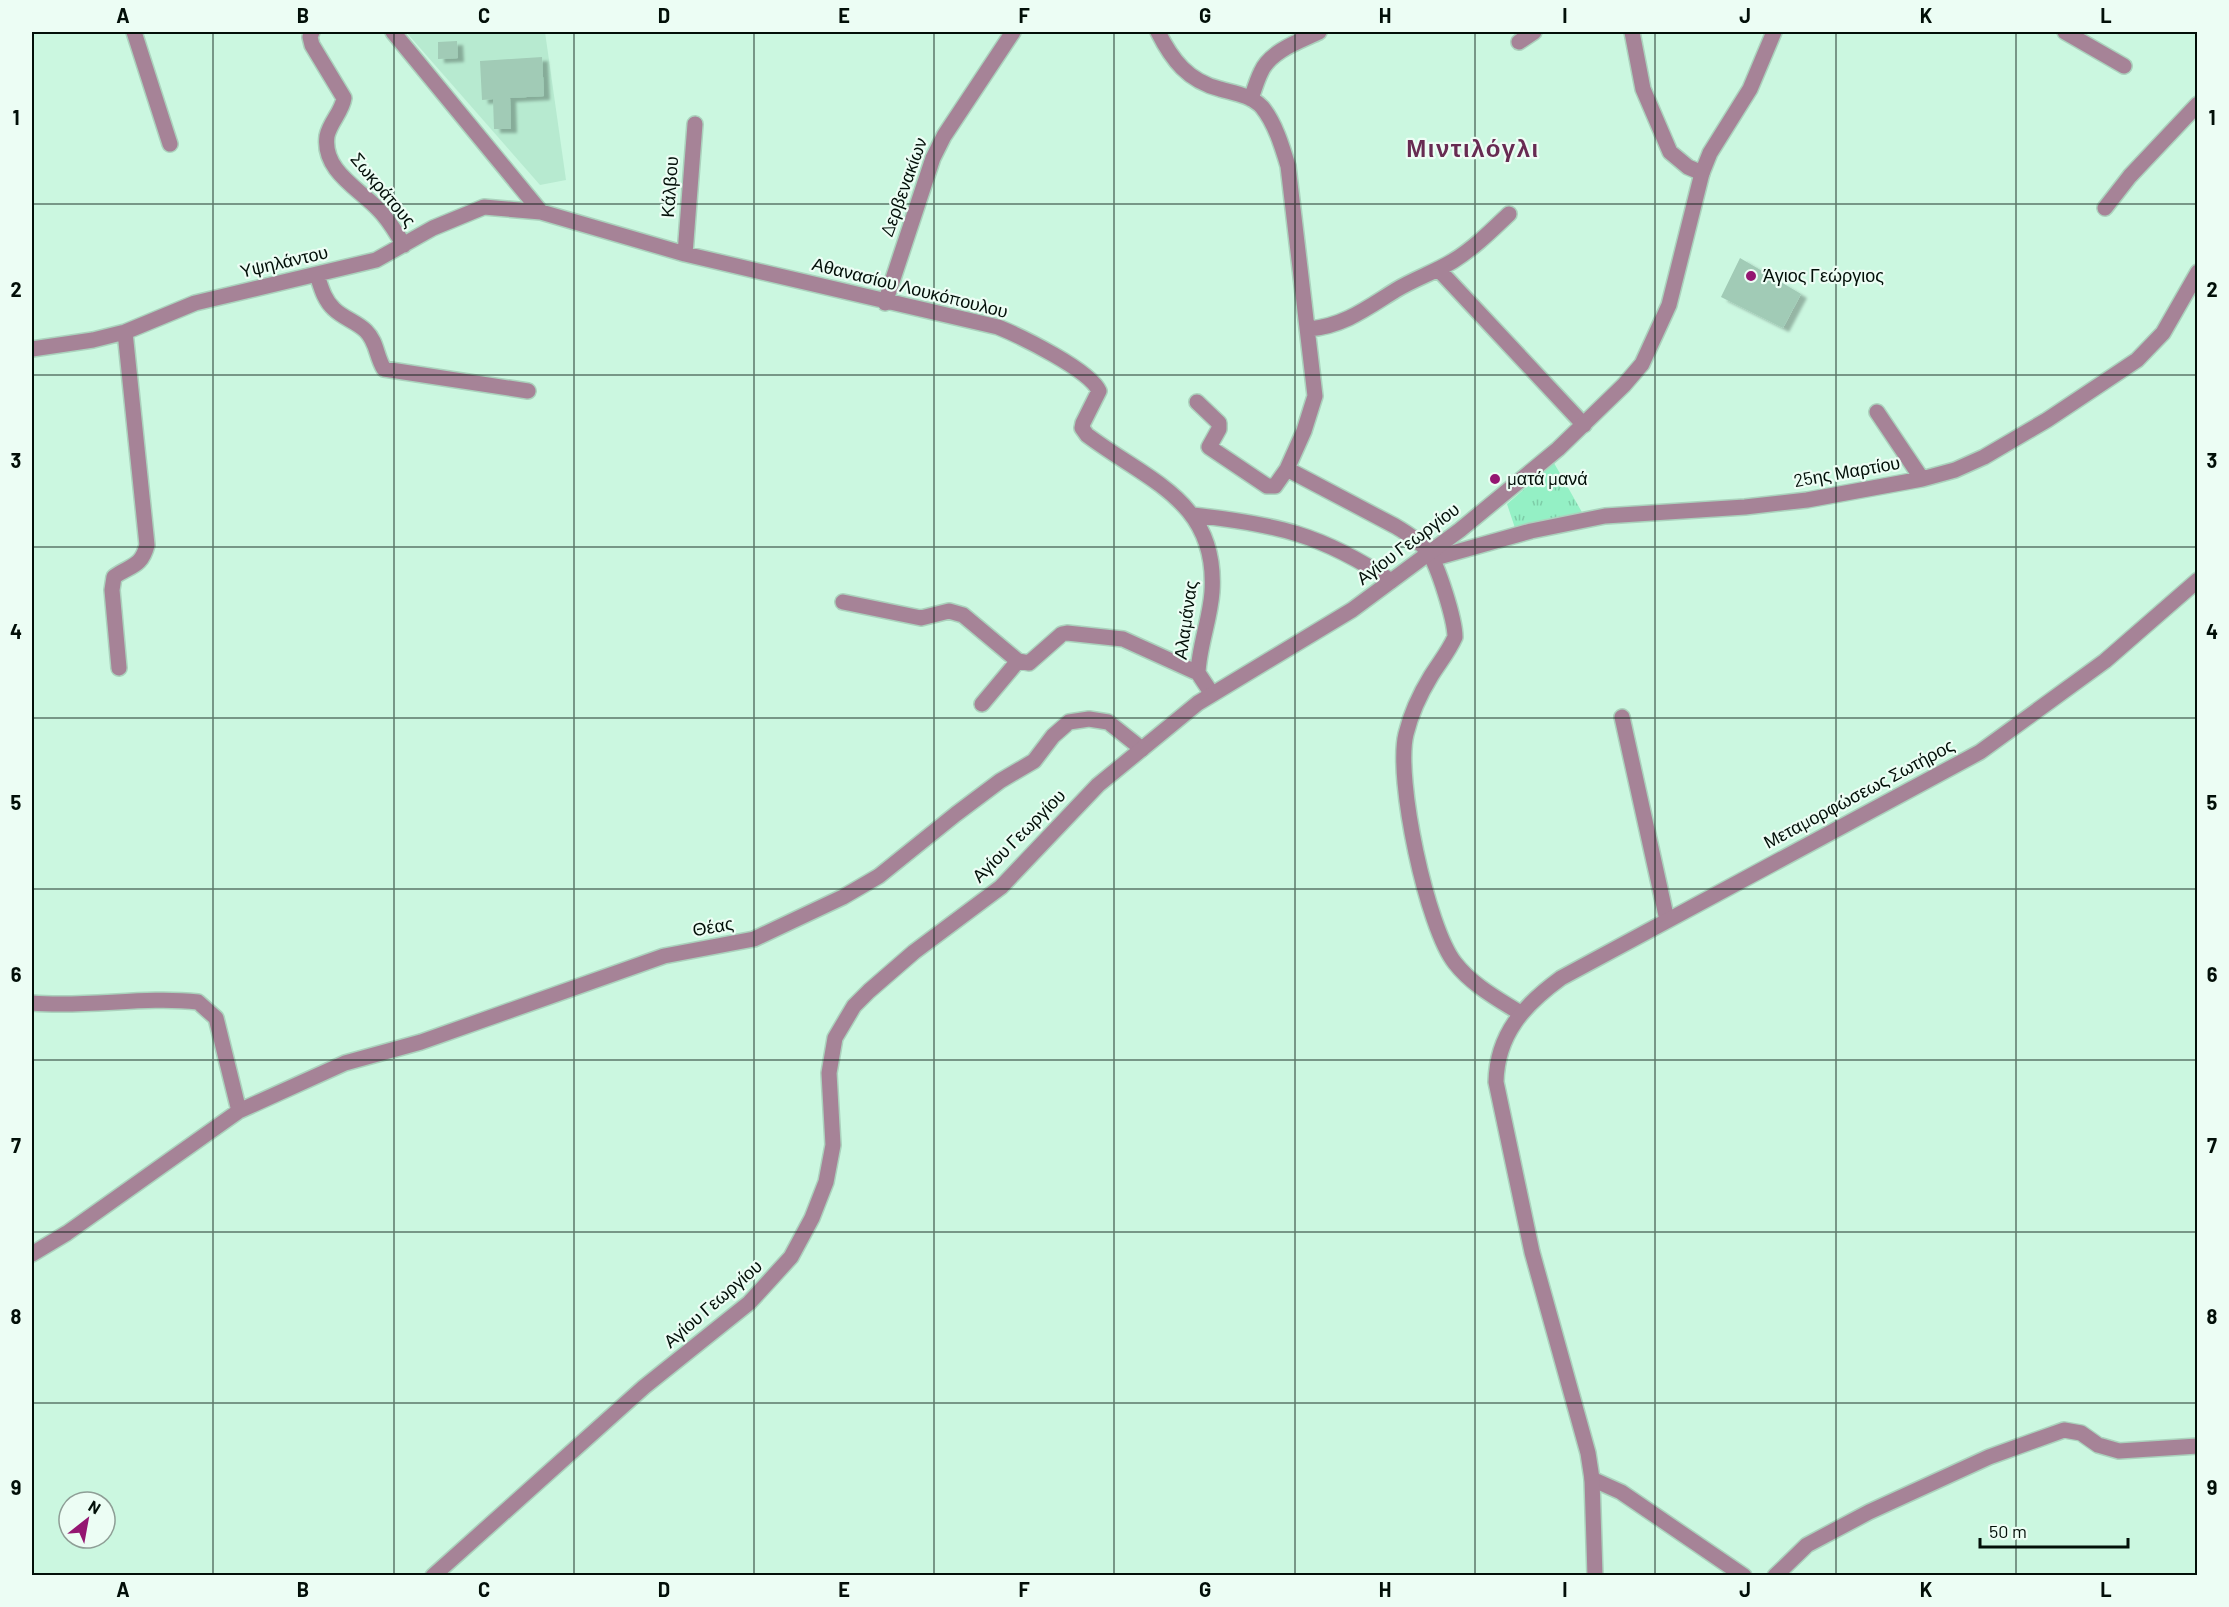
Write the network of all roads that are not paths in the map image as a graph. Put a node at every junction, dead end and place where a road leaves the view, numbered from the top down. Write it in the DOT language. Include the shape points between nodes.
graph roads {
  1 [pos="134,32"];
  2 [pos="312,32"];
  3 [pos="393,32"];
  4 [pos="1013,32"];
  5 [pos="1158,32"];
  6 [pos="1319,32"];
  7 [pos="1534,32"];
  8 [pos="1632,32"];
  9 [pos="1774,32"];
  10 [pos="2065,32"];
  11 [pos="1519,42"];
  12 [pos="2124,66"];
  13 [pos="1251,99"];
  14 [pos="2198,104"];
  15 [pos="695,124"];
  16 [pos="170,144"];
  17 [pos="1702,173"];
  18 [pos="2105,208"];
  19 [pos="541,212"];
  20 [pos="1509,214"];
  21 [pos="404,245"];
  22 [pos="685,254"];
  23 [pos="1438,269"];
  24 [pos="2198,272"];
  25 [pos="317,275"];
  26 [pos="885,303"];
  27 [pos="1309,329"];
  28 [pos="124,332"];
  29 [pos="32,349"];
  30 [pos="528,392"];
  31 [pos="1197,402"];
  32 [pos="1877,412"];
  33 [pos="1584,425"];
  34 [pos="1287,469"];
  35 [pos="1922,480"];
  36 [pos="1193,515"];
  37 [pos="1429,553"];
  38 [pos="1391,580"];
  39 [pos="2198,580"];
  40 [pos="843,602"];
  41 [pos="1018,661"];
  42 [pos="119,668"];
  43 [pos="1198,673"];
  44 [pos="1212,694"];
  45 [pos="982,704"];
  46 [pos="1622,717"];
  47 [pos="1142,749"];
  48 [pos="1667,920"];
  49 [pos="32,1003"];
  50 [pos="1520,1013"];
  51 [pos="239,1111"];
  52 [pos="32,1254"];
  53 [pos="2198,1446"];
  54 [pos="1592,1479"];
  55 [pos="433,1575"];
  56 [pos="1595,1575"];
  57 [pos="1744,1575"];
  58 [pos="1774,1575"];
  1 -- 16 [label="street"];
  2 -- 21 [label="street, Σωκράτους" via="312,45 344,98 327,136 338,173 381,211"];
  3 -- 19 [label="street"];
  4 -- 26 [label="street, Δερβενακίων" via="933,158"];
  5 -- 13 [label="street" via="1176,63 1187,73 1203,84"];
  6 -- 13 [label="street" via="1268,62 1261,70"];
  7 -- 11 [label="street"];
  8 -- 17 [label="street" via="1644,89 1670,152"];
  9 -- 17 [label="street, Αγίου Γεωργίου" via="1750,89"];
  10 -- 12 [label="street"];
  13 -- 27 [label="street" via="1261,106 1278,135 1288,166"];
  14 -- 18 [label="street"];
  15 -- 22 [label="street, Κάλβου"];
  17 -- 33 [label="street, Αγίου Γεωργίου" via="1680,270 1654,341 1624,385"];
  19 -- 21 [label="street, Υψηλάντου" via="484,207"];
  19 -- 22 [label="street, Αθανασίου Λουκόπουλου"];
  20 -- 23 [label="street" via="1481,242"];
  21 -- 25 [label="street, Υψηλάντου" via="376,260"];
  22 -- 26 [label="street, Αθανασίου Λουκόπουλου"];
  23 -- 27 [label="street" via="1346,321"];
  23 -- 33 [label="street"];
  24 -- 35 [label="street, 25ης Μαρτίου" via="2163,333 2137,360 1984,457"];
  25 -- 28 [label="street, Υψηλάντου" via="195,303"];
  25 -- 30 [label="street" via="334,309 365,330 375,343 384,369"];
  26 -- 36 [label="street, Αθανασίου Λουκόπουλου" via="998,327 1091,380 1099,391 1083,423 1087,435 1179,499"];
  27 -- 34 [label="street" via="1315,396"];
  28 -- 29 [label="street, Υψηλάντου"];
  28 -- 42 [label="street" via="147,545 144,558 114,577"];
  31 -- 34 [label="street" via="1218,423 1219,429 1209,447 1267,486 1275,486"];
  32 -- 35 [label="street"];
  33 -- 37 [label="street, Αγίου Γεωργίου" via="1497,501"];
  34 -- 37 [label="street" via="1395,525"];
  35 -- 37 [label="street, 25ης Μαρτίου" via="1766,505 1605,516 1531,531 1442,556"];
  36 -- 38 [label="street" via="1253,522 1320,540"];
  36 -- 43 [label="street, Αλαμάνας" via="1209,551 1213,580"];
  37 -- 38 [label="street, Αγίου Γεωργίου"];
  37 -- 50 [label="street" via="1445,590 1455,637 1415,706 1405,736 1404,790 1440,938 1455,964 1482,989"];
  38 -- 44 [label="street, Αγίου Γεωργίου" via="1352,610"];
  39 -- 48 [label="street, Μεταμορφώσεως Σωτήρος" via="2105,661 1980,752"];
  40 -- 41 [label="street" via="921,618 949,611 963,615"];
  41 -- 43 [label="street" via="1029,663 1067,633 1123,639"];
  41 -- 45 [label="street"];
  43 -- 44 [label="street, Αλαμάνας"];
  44 -- 47 [label="street, Αγίου Γεωργίου"];
  46 -- 48 [label="street"];
  47 -- 51 [label="street, Θέας" via="1108,723 1089,719 1069,722 1034,761 974,801 879,876 790,924 754,939 664,956 421,1042 345,1063"];
  47 -- 55 [label="street, Αγίου Γεωργίου" via="1098,785 1001,887 914,952 854,1006 835,1038 830,1061 833,1145 826,1182 791,1257 772,1281 707,1339 644,1387"];
  48 -- 50 [label="street, Μεταμορφώσεως Σωτήρος" via="1561,978"];
  49 -- 51 [label="street" via="198,1002 216,1018"];
  50 -- 54 [label="street, Μεταμορφώσεως Σωτήρος" via="1501,1046 1496,1082 1517,1188"];
  51 -- 52 [label="street, Θέας"];
  53 -- 58 [label="street" via="2120,1451 2064,1430 1989,1457 1869,1512 1807,1545"];
  54 -- 56 [label="street, Μεταμορφώσεως Σωτήρος"];
  54 -- 57 [label="street" via="1621,1492"];
}
